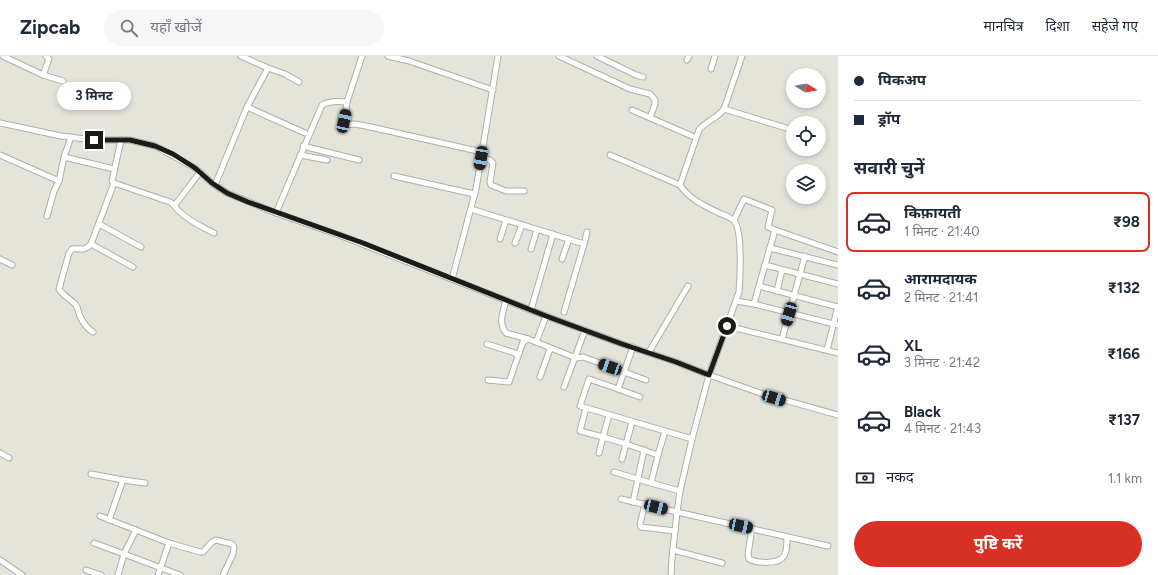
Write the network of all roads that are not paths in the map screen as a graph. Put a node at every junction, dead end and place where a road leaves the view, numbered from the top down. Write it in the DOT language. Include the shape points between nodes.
graph roads {
  1 [pos="3,56"];
  2 [pos="46,56"];
  3 [pos="242,56"];
  4 [pos="362,56"];
  5 [pos="388,56"];
  6 [pos="498,56"];
  7 [pos="559,56"];
  8 [pos="596,56"];
  9 [pos="715,56"];
  10 [pos="742,56"];
  11 [pos="268,68"];
  12 [pos="711,69"];
  13 [pos="43,75"];
  14 [pos="643,77"];
  15 [pos="63,81"];
  16 [pos="299,82"];
  17 [pos="493,90"];
  18 [pos="347,102"];
  19 [pos="247,107"];
  20 [pos="724,109"];
  21 [pos="632,110"];
  22 [pos="650,118"];
  23 [pos="0,123"];
  24 [pos="786,128"];
  25 [pos="305,133"];
  26 [pos="692,136"];
  27 [pos="71,137"];
  28 [pos="121,140"];
  29 [pos="303,146"];
  30 [pos="0,155"];
  31 [pos="300,155"];
  32 [pos="481,155"];
  33 [pos="610,155"];
  34 [pos="64,157"];
  35 [pos="327,160"];
  36 [pos="359,160"];
  37 [pos="114,169"];
  38 [pos="200,172"];
  39 [pos="394,176"];
  40 [pos="59,181"];
  41 [pos="114,183"];
  42 [pos="215,185"];
  43 [pos="680,185"];
  44 [pos="524,191"];
  45 [pos="474,194"];
  46 [pos="175,205"];
  47 [pos="471,209"];
  48 [pos="276,213"];
  49 [pos="47,216"];
  50 [pos="506,220"];
  51 [pos="734,220"];
  52 [pos="99,224"];
  53 [pos="522,225"];
  54 [pos="537,230"];
  55 [pos="775,230"];
  56 [pos="587,232"];
  57 [pos="214,234"];
  58 [pos="553,234"];
  59 [pos="500,239"];
  60 [pos="569,239"];
  61 [pos="515,243"];
  62 [pos="91,244"];
  63 [pos="584,244"];
  64 [pos="141,247"];
  65 [pos="770,248"];
  66 [pos="531,249"];
  67 [pos="838,252"];
  68 [pos="805,256"];
  69 [pos="0,259"];
  70 [pos="562,259"];
  71 [pos="12,265"];
  72 [pos="838,265"];
  73 [pos="765,266"];
  74 [pos="133,267"];
  75 [pos="782,270"];
  76 [pos="800,274"];
  77 [pos="452,279"];
  78 [pos="838,284"];
  79 [pos="688,286"];
  80 [pos="759,286"];
  81 [pos="777,291"];
  82 [pos="794,295"];
  83 [pos="506,300"];
  84 [pos="736,301"];
  85 [pos="754,304"];
  86 [pos="838,306"];
  87 [pos="531,310"];
  88 [pos="564,312"];
  89 [pos="789,314"];
  90 [pos="546,316"];
  91 [pos="836,325"];
  92 [pos="727,326"];
  93 [pos="585,330"];
  94 [pos="93,332"];
  95 [pos="528,338"];
  96 [pos="782,339"];
  97 [pos="536,342"];
  98 [pos="487,344"];
  99 [pos="633,347"];
  100 [pos="550,348"];
  101 [pos="827,350"];
  102 [pos="649,352"];
  103 [pos="838,353"];
  104 [pos="518,354"];
  105 [pos="576,358"];
  106 [pos="623,372"];
  107 [pos="709,375"];
  108 [pos="540,377"];
  109 [pos="488,380"];
  110 [pos="646,380"];
  111 [pos="564,387"];
  112 [pos="618,389"];
  113 [pos="640,397"];
  114 [pos="586,408"];
  115 [pos="609,415"];
  116 [pos="838,415"];
  117 [pos="632,422"];
  118 [pos="665,431"];
  119 [pos="603,437"];
  120 [pos="692,440"];
  121 [pos="626,444"];
  122 [pos="644,450"];
  123 [pos="0,453"];
  124 [pos="599,453"];
  125 [pos="658,455"];
  126 [pos="9,458"];
  127 [pos="622,459"];
  128 [pos="614,472"];
  129 [pos="91,474"];
  130 [pos="123,480"];
  131 [pos="638,480"];
  132 [pos="146,483"];
  133 [pos="651,483"];
  134 [pos="680,491"];
  135 [pos="620,499"];
  136 [pos="633,502"];
  137 [pos="645,504"];
  138 [pos="677,512"];
  139 [pos="100,516"];
  140 [pos="109,520"];
  141 [pos="752,528"];
  142 [pos="136,530"];
  143 [pos="675,531"];
  144 [pos="788,537"];
  145 [pos="94,543"];
  146 [pos="169,543"];
  147 [pos="828,546"];
  148 [pos="673,550"];
  149 [pos="124,554"];
  150 [pos="0,560"];
  151 [pos="722,563"];
  152 [pos="160,568"];
  153 [pos="86,570"];
  154 [pos="22,575"];
  155 [pos="100,575"];
  156 [pos="118,575"];
  157 [pos="158,575"];
  158 [pos="180,575"];
  159 [pos="223,575"];
  160 [pos="671,575"];
  1 -- 13 [label="street"];
  2 -- 13 [label="street" via="49,59"];
  3 -- 11 [label="street"];
  4 -- 18 [label="street"];
  5 -- 17 [label="street"];
  6 -- 17 [label="street"];
  7 -- 22 [label="street" via="630,89 650,94 655,104"];
  8 -- 14 [label="street"];
  9 -- 12 [label="street"];
  10 -- 20 [label="street"];
  11 -- 16 [label="street"];
  11 -- 19 [label="street"];
  13 -- 15 [label="street"];
  17 -- 32 [label="street"];
  18 -- 29 [label="street" via="322,105"];
  18 -- 32 [label="street" via="345,125 366,126"];
  19 -- 25 [label="street"];
  19 -- 42 [label="street"];
  20 -- 24 [label="street"];
  20 -- 43 [label="street" via="699,130"];
  21 -- 22 [label="street"];
  22 -- 26 [label="street"];
  23 -- 27 [label="street"];
  27 -- 28 [label="street"];
  27 -- 34 [label="street"];
  28 -- 37 [label="street"];
  28 -- 38 [label="street" via="139,141 155,146 173,154"];
  29 -- 31 [label="street"];
  29 -- 36 [label="street"];
  30 -- 40 [label="street"];
  31 -- 35 [label="street"];
  31 -- 48 [label="street"];
  32 -- 44 [label="street" via="493,163 490,185 506,190"];
  32 -- 45 [label="street"];
  33 -- 43 [label="street"];
  34 -- 37 [label="street"];
  34 -- 40 [label="street"];
  37 -- 41 [label="street"];
  38 -- 42 [label="street"];
  38 -- 46 [label="street"];
  39 -- 45 [label="street"];
  40 -- 49 [label="street"];
  41 -- 46 [label="street"];
  41 -- 52 [label="street"];
  42 -- 48 [label="street" via="227,193"];
  43 -- 51 [label="street" via="692,198"];
  45 -- 47 [label="street"];
  46 -- 57 [label="street" via="179,211"];
  47 -- 50 [label="street"];
  47 -- 77 [label="street"];
  48 -- 77 [label="street"];
  50 -- 53 [label="street"];
  50 -- 59 [label="street"];
  51 -- 55 [label="street" via="744,199 772,210 768,227"];
  51 -- 84 [label="street" via="738,226 739,236 740,278"];
  52 -- 62 [label="street"];
  52 -- 64 [label="street"];
  53 -- 54 [label="street"];
  53 -- 61 [label="street"];
  54 -- 58 [label="street"];
  54 -- 66 [label="street"];
  55 -- 65 [label="street"];
  55 -- 67 [label="street"];
  56 -- 63 [label="street"];
  58 -- 60 [label="street"];
  58 -- 87 [label="street"];
  60 -- 63 [label="street"];
  60 -- 70 [label="street"];
  62 -- 74 [label="street"];
  62 -- 94 [label="street" via="83,250 72,249 69,253 59,289 77,306 84,324"];
  63 -- 88 [label="street"];
  65 -- 68 [label="street"];
  65 -- 73 [label="street"];
  68 -- 72 [label="street"];
  68 -- 76 [label="street"];
  69 -- 71 [label="street"];
  73 -- 75 [label="street"];
  73 -- 80 [label="street"];
  75 -- 76 [label="street"];
  75 -- 81 [label="street"];
  76 -- 78 [label="street"];
  76 -- 82 [label="street"];
  77 -- 83 [label="street"];
  79 -- 102 [label="street"];
  80 -- 81 [label="street"];
  80 -- 85 [label="street"];
  81 -- 82 [label="street"];
  82 -- 86 [label="street"];
  82 -- 89 [label="street"];
  83 -- 87 [label="street"];
  83 -- 95 [label="street" via="501,320 503,330"];
  84 -- 85 [label="street"];
  84 -- 92 [label="street"];
  85 -- 89 [label="street"];
  86 -- 91 [label="street"];
  87 -- 90 [label="street"];
  89 -- 91 [label="street"];
  89 -- 96 [label="street"];
  90 -- 93 [label="street"];
  90 -- 97 [label="street"];
  91 -- 101 [label="street"];
  92 -- 96 [label="street"];
  92 -- 107 [label="street"];
  93 -- 99 [label="street"];
  93 -- 105 [label="street"];
  95 -- 97 [label="street"];
  95 -- 104 [label="street" via="523,342"];
  96 -- 101 [label="street"];
  97 -- 100 [label="street"];
  98 -- 104 [label="street"];
  99 -- 102 [label="street"];
  99 -- 106 [label="street"];
  100 -- 105 [label="street"];
  100 -- 108 [label="street"];
  101 -- 103 [label="street"];
  102 -- 107 [label="street"];
  104 -- 109 [label="street" via="509,382"];
  105 -- 106 [label="street" via="583,357"];
  105 -- 111 [label="street"];
  106 -- 110 [label="street"];
  106 -- 112 [label="street"];
  107 -- 116 [label="street" via="763,394"];
  107 -- 120 [label="street"];
  112 -- 113 [label="street"];
  112 -- 114 [label="street" via="589,379 580,406"];
  114 -- 115 [label="street"];
  114 -- 119 [label="street" via="580,430"];
  115 -- 117 [label="street"];
  115 -- 119 [label="street"];
  117 -- 118 [label="street"];
  117 -- 121 [label="street"];
  118 -- 120 [label="street"];
  118 -- 125 [label="street"];
  119 -- 121 [label="street"];
  119 -- 124 [label="street"];
  120 -- 134 [label="street"];
  121 -- 122 [label="street"];
  121 -- 127 [label="street"];
  122 -- 125 [label="street"];
  122 -- 131 [label="street"];
  123 -- 126 [label="street"];
  125 -- 133 [label="street"];
  128 -- 131 [label="street"];
  129 -- 130 [label="street"];
  130 -- 132 [label="street"];
  130 -- 140 [label="street"];
  131 -- 133 [label="street"];
  131 -- 136 [label="street"];
  133 -- 134 [label="street"];
  134 -- 138 [label="street"];
  135 -- 136 [label="street"];
  136 -- 137 [label="street"];
  137 -- 138 [label="street"];
  137 -- 143 [label="street" via="641,527"];
  138 -- 141 [label="street"];
  138 -- 143 [label="street"];
  139 -- 140 [label="street"];
  140 -- 142 [label="street"];
  141 -- 144 [label="street"];
  141 -- 144 [label="street" via="749,559 761,563 782,558"];
  142 -- 146 [label="street"];
  142 -- 149 [label="street"];
  143 -- 148 [label="street"];
  144 -- 147 [label="street"];
  145 -- 149 [label="street"];
  146 -- 152 [label="street"];
  146 -- 159 [label="street" via="200,552 204,552 216,540 232,544 233,554"];
  148 -- 151 [label="street"];
  148 -- 160 [label="street"];
  149 -- 152 [label="street"];
  149 -- 156 [label="street"];
  150 -- 154 [label="street"];
  152 -- 157 [label="street"];
  152 -- 158 [label="street"];
  153 -- 155 [label="street"];
}
